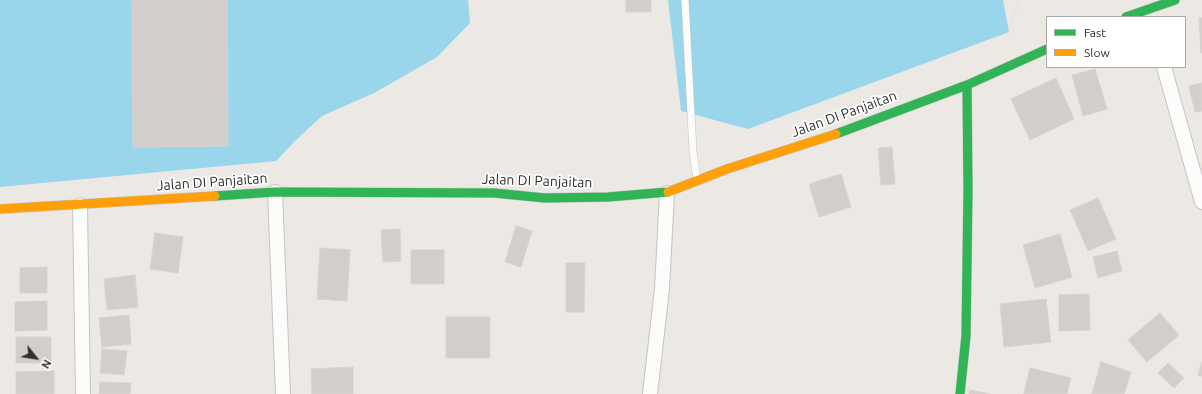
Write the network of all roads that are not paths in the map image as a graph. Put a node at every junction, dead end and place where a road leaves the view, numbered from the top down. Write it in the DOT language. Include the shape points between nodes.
graph roads {
  1 [pos="685,0"];
  2 [pos="1175,0"];
  3 [pos="1148,13"];
  4 [pos="1132,16"];
  5 [pos="1046,49"];
  6 [pos="1164,68"];
  7 [pos="967,85"];
  8 [pos="1197,167"];
  9 [pos="697,181"];
  10 [pos="275,192"];
  11 [pos="667,193"];
  12 [pos="1202,202"];
  13 [pos="80,205"];
  14 [pos="0,209"];
  15 [pos="83,394"];
  16 [pos="283,394"];
  17 [pos="650,394"];
  18 [pos="960,394"];
  1 -- 9 [label="lane" via="693,152"];
  2 -- 3 [label="main road"];
  3 -- 4 [label="main road"];
  5 -- 7 [label="main road, Jalan DI Panjaitan"];
  6 -- 8 [label="street"];
  7 -- 9 [label="main road, Jalan DI Panjaitan"];
  7 -- 18 [label="main road" via="966,336"];
  8 -- 12 [label="street"];
  9 -- 11 [label="main road, Jalan DI Panjaitan"];
  10 -- 11 [label="main road, Jalan DI Panjaitan" via="494,193 545,198"];
  10 -- 13 [label="main road, Jalan DI Panjaitan"];
  10 -- 16 [label="street"];
  11 -- 17 [label="street" via="662,289"];
  13 -- 14 [label="main road, Jalan DI Panjaitan"];
  13 -- 15 [label="street"];
}
